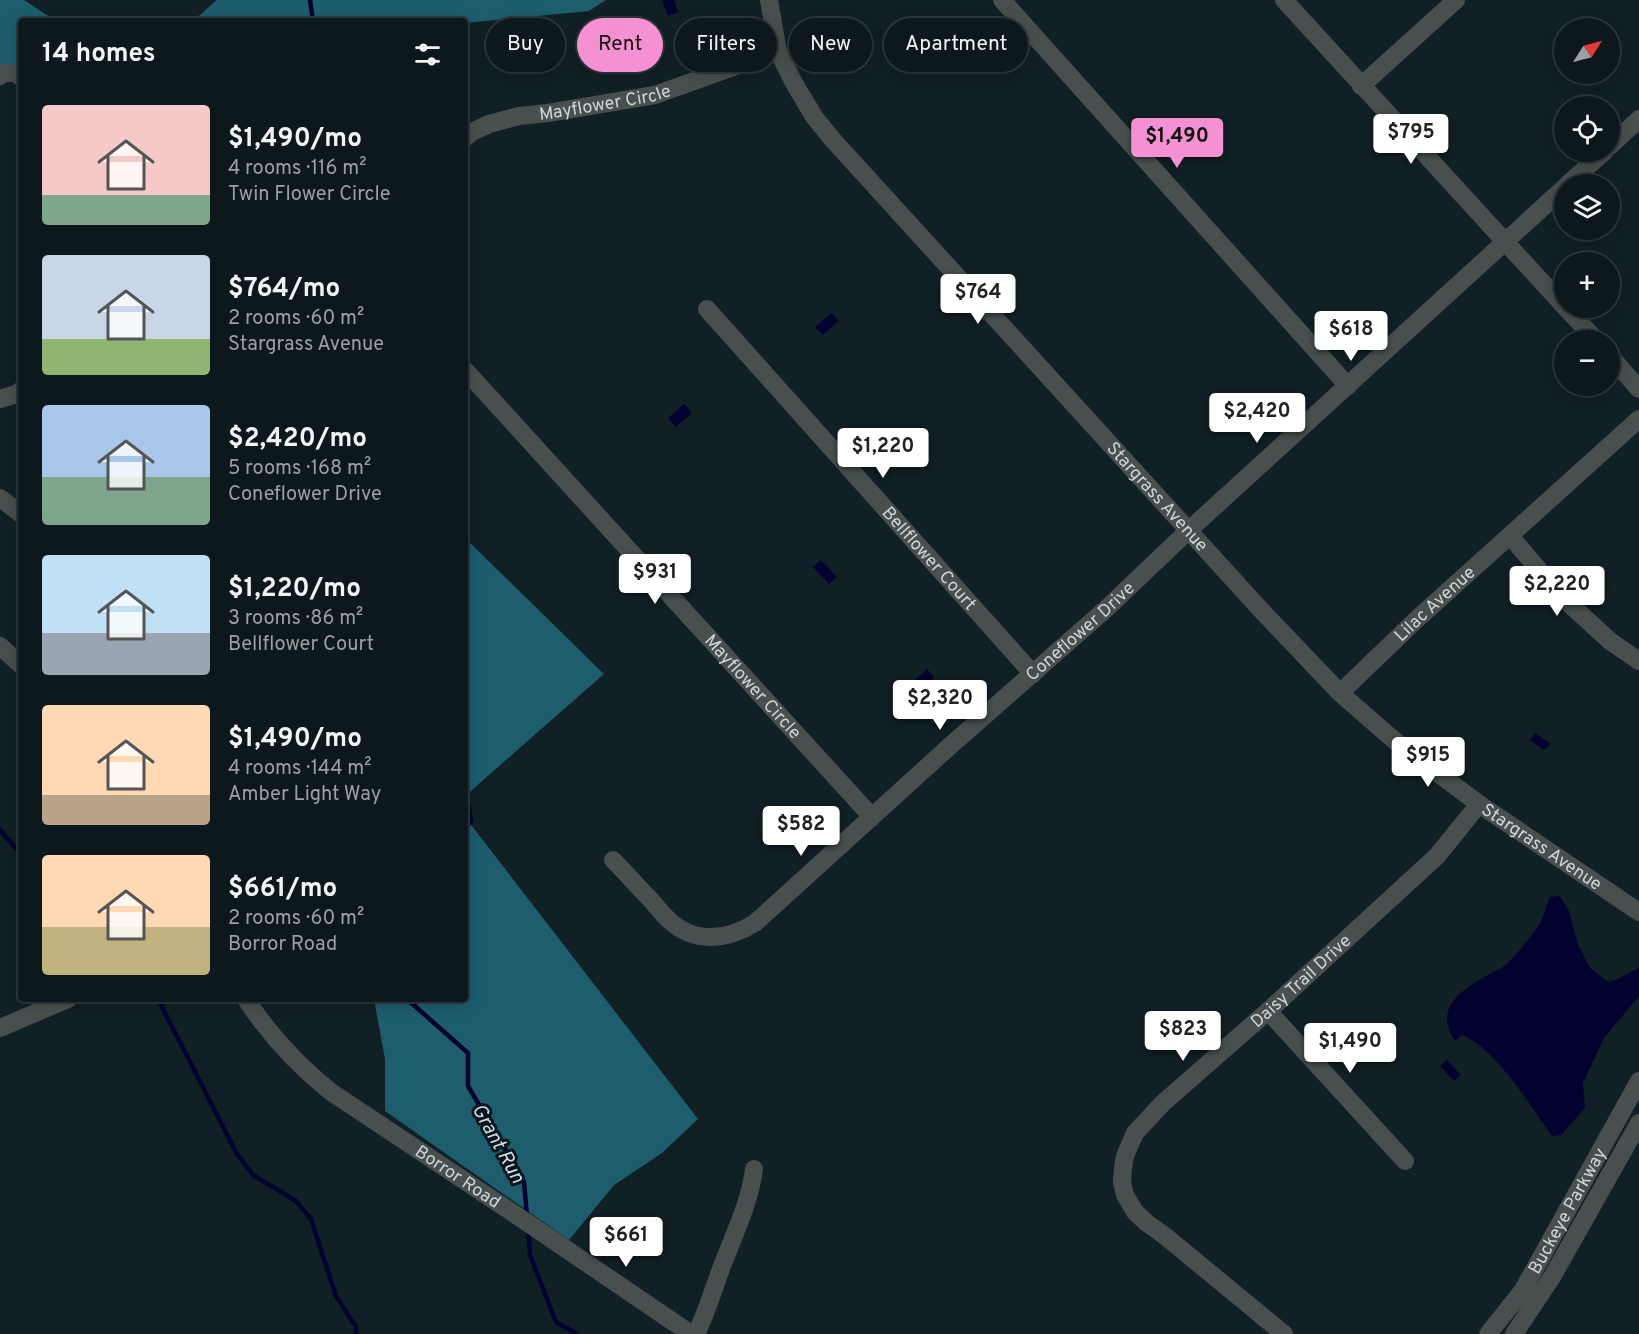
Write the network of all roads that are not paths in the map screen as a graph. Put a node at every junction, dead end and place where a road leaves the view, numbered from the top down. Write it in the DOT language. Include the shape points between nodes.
graph roads {
  1 [pos="769,0"];
  2 [pos="1002,0"];
  3 [pos="1284,0"];
  4 [pos="1456,0"];
  5 [pos="778,51"];
  6 [pos="18,75"];
  7 [pos="0,76"];
  8 [pos="1362,86"];
  9 [pos="1639,119"];
  10 [pos="468,135"];
  11 [pos="1620,137"];
  12 [pos="1593,162"];
  13 [pos="1579,174"];
  14 [pos="1554,197"];
  15 [pos="1506,241"];
  16 [pos="1554,295"];
  17 [pos="707,309"];
  18 [pos="1575,318"];
  19 [pos="1587,330"];
  20 [pos="1620,367"];
  21 [pos="468,373"];
  22 [pos="1348,386"];
  23 [pos="1639,389"];
  24 [pos="1639,419"];
  25 [pos="0,498"];
  26 [pos="18,512"];
  27 [pos="1189,530"];
  28 [pos="1510,536"];
  29 [pos="0,646"];
  30 [pos="1639,661"];
  31 [pos="18,662"];
  32 [pos="1033,674"];
  33 [pos="1340,693"];
  34 [pos="1479,804"];
  35 [pos="872,817"];
  36 [pos="613,860"];
  37 [pos="1639,912"];
  38 [pos="61,1002"];
  39 [pos="248,1002"];
  40 [pos="1268,1011"];
  41 [pos="0,1028"];
  42 [pos="1639,1082"];
  43 [pos="1639,1123"];
  44 [pos="1405,1161"];
  45 [pos="754,1169"];
  46 [pos="691,1334"];
  47 [pos="696,1334"];
  48 [pos="1284,1334"];
  49 [pos="1488,1334"];
  50 [pos="1514,1334"];
  1 -- 5 [label="street, Stargrass Avenue"];
  2 -- 22 [label="street"];
  3 -- 8 [label="street"];
  4 -- 8 [label="street"];
  5 -- 10 [label="street, Mayflower Circle" via="655,95 519,116 489,124"];
  5 -- 27 [label="street, Stargrass Avenue" via="815,118 833,140"];
  6 -- 7 [label="street"];
  8 -- 15 [label="street"];
  9 -- 11 [label="street"];
  12 -- 13 [label="street, Coneflower Drive"];
  14 -- 15 [label="street, Coneflower Drive"];
  15 -- 16 [label="street"];
  15 -- 22 [label="street, Coneflower Drive"];
  17 -- 32 [label="street, Bellflower Court"];
  18 -- 19 [label="street"];
  20 -- 23 [label="street"];
  21 -- 35 [label="street, Mayflower Circle"];
  22 -- 27 [label="street, Coneflower Drive"];
  24 -- 28 [label="street, Lilac Avenue"];
  25 -- 26 [label="street"];
  27 -- 32 [label="street, Coneflower Drive"];
  27 -- 33 [label="street, Stargrass Avenue"];
  28 -- 30 [label="street" via="1563,598 1610,641"];
  28 -- 33 [label="street, Lilac Avenue"];
  29 -- 31 [label="street"];
  32 -- 35 [label="street, Coneflower Drive"];
  33 -- 34 [label="street, Stargrass Avenue" via="1395,741"];
  34 -- 37 [label="street, Stargrass Avenue"];
  34 -- 40 [label="street, Daisy Trail Drive" via="1437,856"];
  35 -- 36 [label="street, Coneflower Drive" via="755,923 727,936 712,938 682,930"];
  38 -- 41 [label="street"];
  39 -- 46 [label="street, Borror Road" via="280,1046 331,1092"];
  40 -- 44 [label="street"];
  40 -- 48 [label="street, Daisy Trail Drive" via="1163,1103 1135,1133 1125,1156 1122,1182 1135,1212"];
  42 -- 49 [label="street, Buckeye Parkway" via="1523,1290"];
  43 -- 50 [label="street, Buckeye Parkway" via="1552,1278"];
  45 -- 47 [label="street" via="736,1232"];
}
